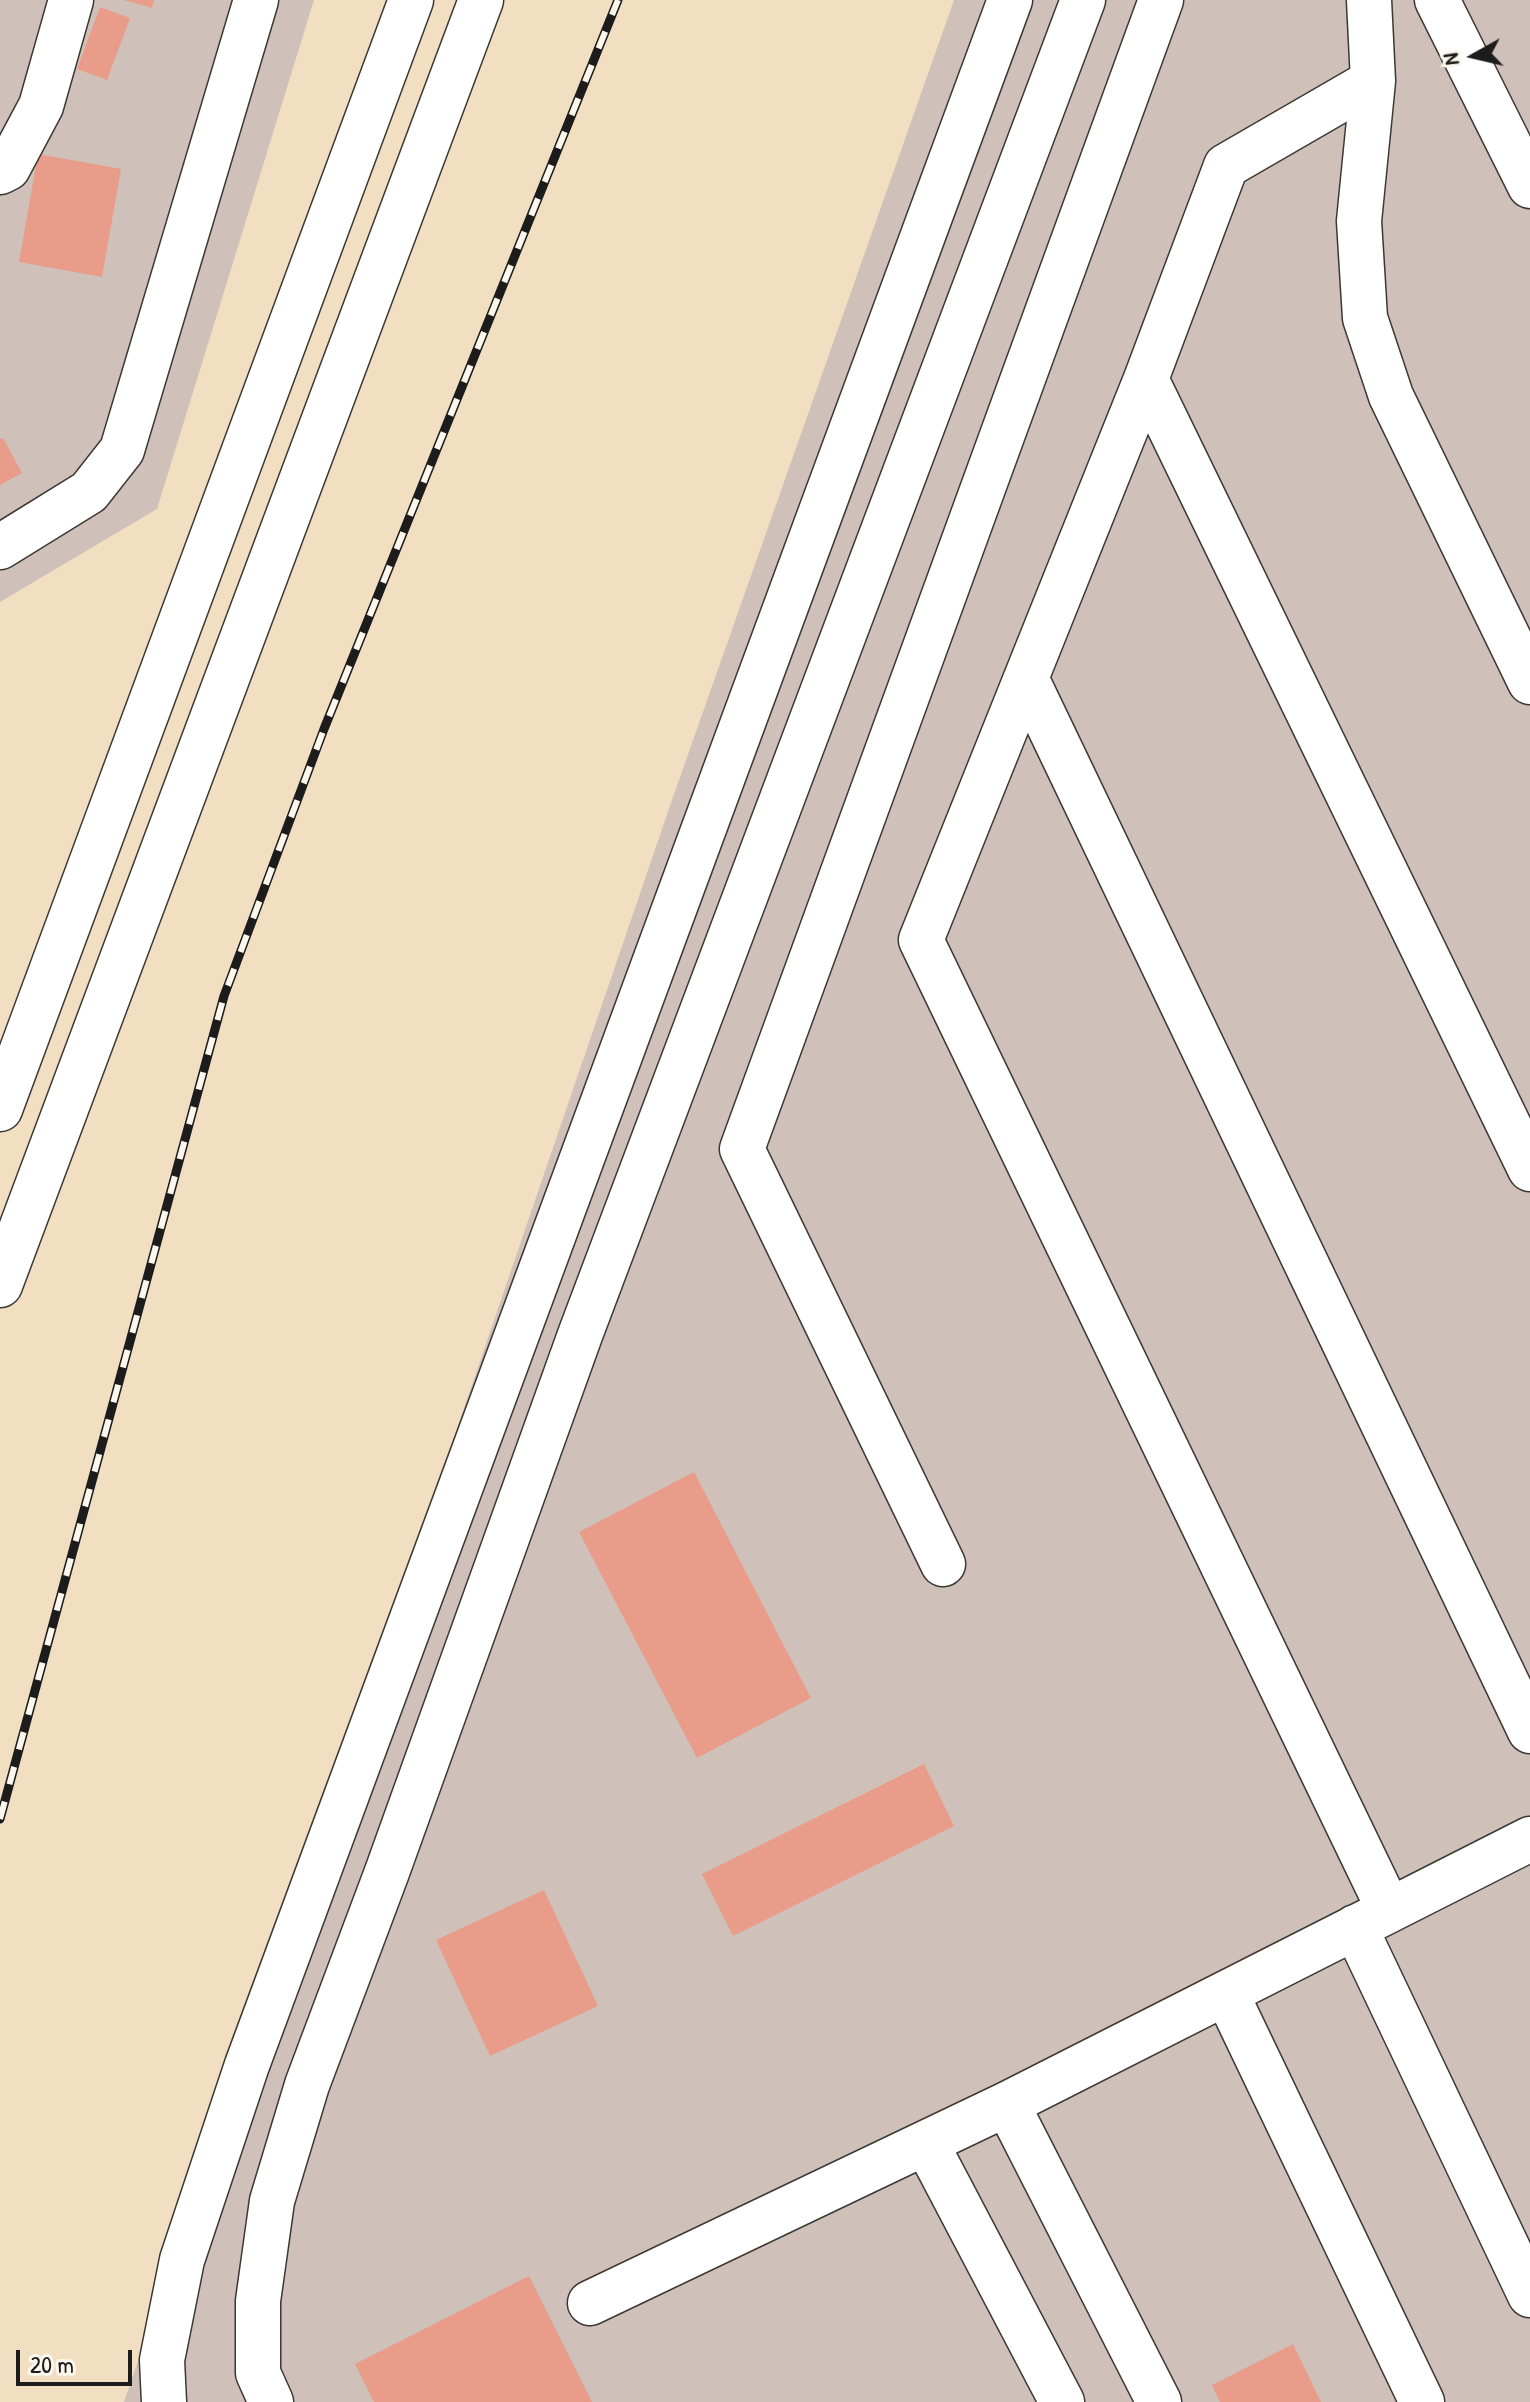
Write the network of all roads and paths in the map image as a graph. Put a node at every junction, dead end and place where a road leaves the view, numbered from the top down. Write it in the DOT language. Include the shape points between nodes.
graph roads {
  1 [pos="71,0"];
  2 [pos="256,0"];
  3 [pos="411,0"];
  4 [pos="481,0"];
  5 [pos="1010,0"];
  6 [pos="1083,0"];
  7 [pos="1161,0"];
  8 [pos="1369,0"];
  9 [pos="1437,0"];
  10 [pos="1373,81"];
  11 [pos="0,172"];
  12 [pos="1530,186"];
  13 [pos="1146,379"];
  14 [pos="0,547"];
  15 [pos="1026,678"];
  16 [pos="1530,682"];
  17 [pos="0,1109"];
  18 [pos="1530,1169"];
  19 [pos="0,1285"];
  20 [pos="943,1564"];
  21 [pos="1530,1731"];
  22 [pos="1527,1850"];
  23 [pos="1372,1919"];
  24 [pos="1226,1993"];
  25 [pos="1007,2104"];
  26 [pos="926,2143"];
  27 [pos="1530,2295"];
  28 [pos="590,2303"];
  29 [pos="164,2402"];
  30 [pos="271,2402"];
  31 [pos="1062,2402"];
  32 [pos="1159,2402"];
  33 [pos="1422,2402"];
  1 -- 11 [label="street" via="41,106 8,168"];
  2 -- 14 [label="street" via="122,450 89,492"];
  3 -- 17 [label="street"];
  4 -- 19 [label="street"];
  5 -- 29 [label="street" via="247,2065 182,2260 162,2360"];
  6 -- 30 [label="street" via="580,1335 307,2085 272,2201 258,2301 258,2373"];
  7 -- 20 [label="street" via="742,1149"];
  8 -- 10 [label="street"];
  9 -- 12 [label="street"];
  10 -- 13 [label="street" via="1226,166"];
  10 -- 16 [label="street" via="1359,221 1365,318 1391,396"];
  13 -- 15 [label="street"];
  13 -- 18 [label="street"];
  15 -- 21 [label="street"];
  15 -- 23 [label="street" via="921,940"];
  22 -- 23 [label="street"];
  23 -- 24 [label="street"];
  23 -- 27 [label="street"];
  24 -- 25 [label="street"];
  24 -- 33 [label="street"];
  25 -- 26 [label="street"];
  25 -- 32 [label="street"];
  26 -- 28 [label="street"];
  26 -- 31 [label="street"];
}
